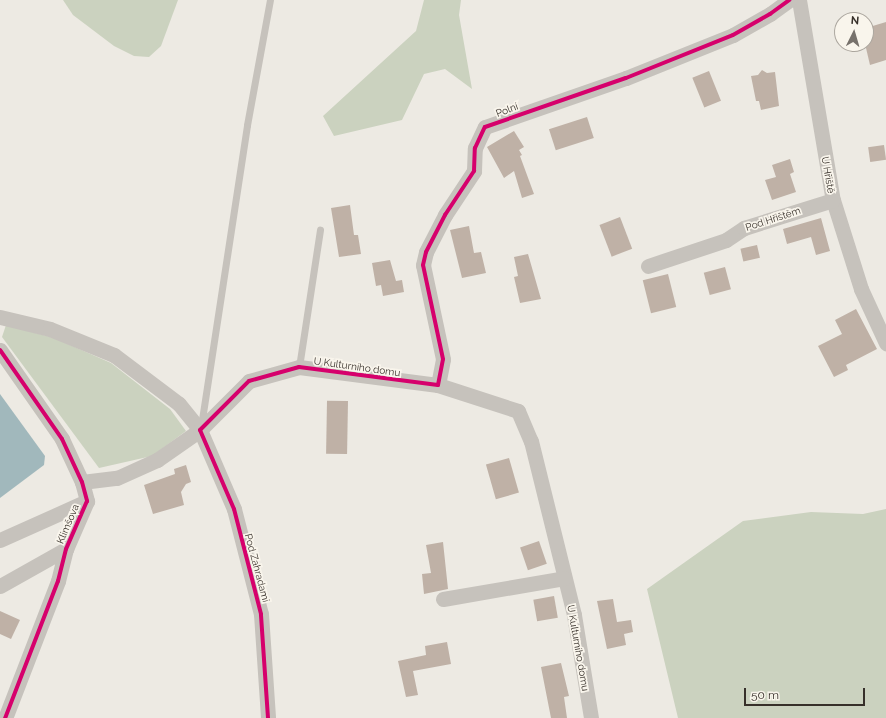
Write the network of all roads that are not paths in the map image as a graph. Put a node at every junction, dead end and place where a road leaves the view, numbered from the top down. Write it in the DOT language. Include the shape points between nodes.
graph roads {
  1 [pos="270,0"];
  2 [pos="789,0"];
  3 [pos="799,0"];
  4 [pos="833,200"];
  5 [pos="320,230"];
  6 [pos="648,266"];
  7 [pos="0,317"];
  8 [pos="886,343"];
  9 [pos="0,350"];
  10 [pos="299,367"];
  11 [pos="438,385"];
  12 [pos="200,430"];
  13 [pos="82,482"];
  14 [pos="86,501"];
  15 [pos="0,540"];
  16 [pos="66,549"];
  17 [pos="564,578"];
  18 [pos="0,586"];
  19 [pos="443,599"];
  20 [pos="5,718"];
  21 [pos="268,718"];
  22 [pos="590,718"];
  1 -- 12 [label="lane" via="244,140"];
  2 -- 11 [label="street, Polní" via="733,35 626,78 484,127 475,148 474,171 445,215 426,252 423,265 444,359"];
  3 -- 4 [label="street, U Hřiště"];
  4 -- 6 [label="street, Pod Hřištěm" via="744,228 726,240"];
  4 -- 8 [label="street, U Hřiště" via="861,289"];
  5 -- 10 [label="lane"];
  7 -- 12 [label="street, Pod Zahradami" via="50,330 114,355 180,404"];
  9 -- 13 [label="street, Klimšova" via="62,439"];
  10 -- 11 [label="street, U Kulturního domu"];
  10 -- 12 [label="street, U Kulturního domu" via="249,381"];
  11 -- 17 [label="street, U Kulturního domu" via="518,411 531,441"];
  12 -- 13 [label="street, U Kulturního domu" via="150,463 116,478"];
  12 -- 21 [label="street, Pod Zahradami" via="234,509 261,614"];
  13 -- 14 [label="street, Klimšova"];
  14 -- 15 [label="street, Klimšova"];
  14 -- 16 [label="street, Klimšova"];
  16 -- 18 [label="street, Klimšova"];
  16 -- 20 [label="street, Klimšova" via="58,581"];
  17 -- 19 [label="street"];
  17 -- 22 [label="street, U Kulturního domu" via="574,615"];
}
